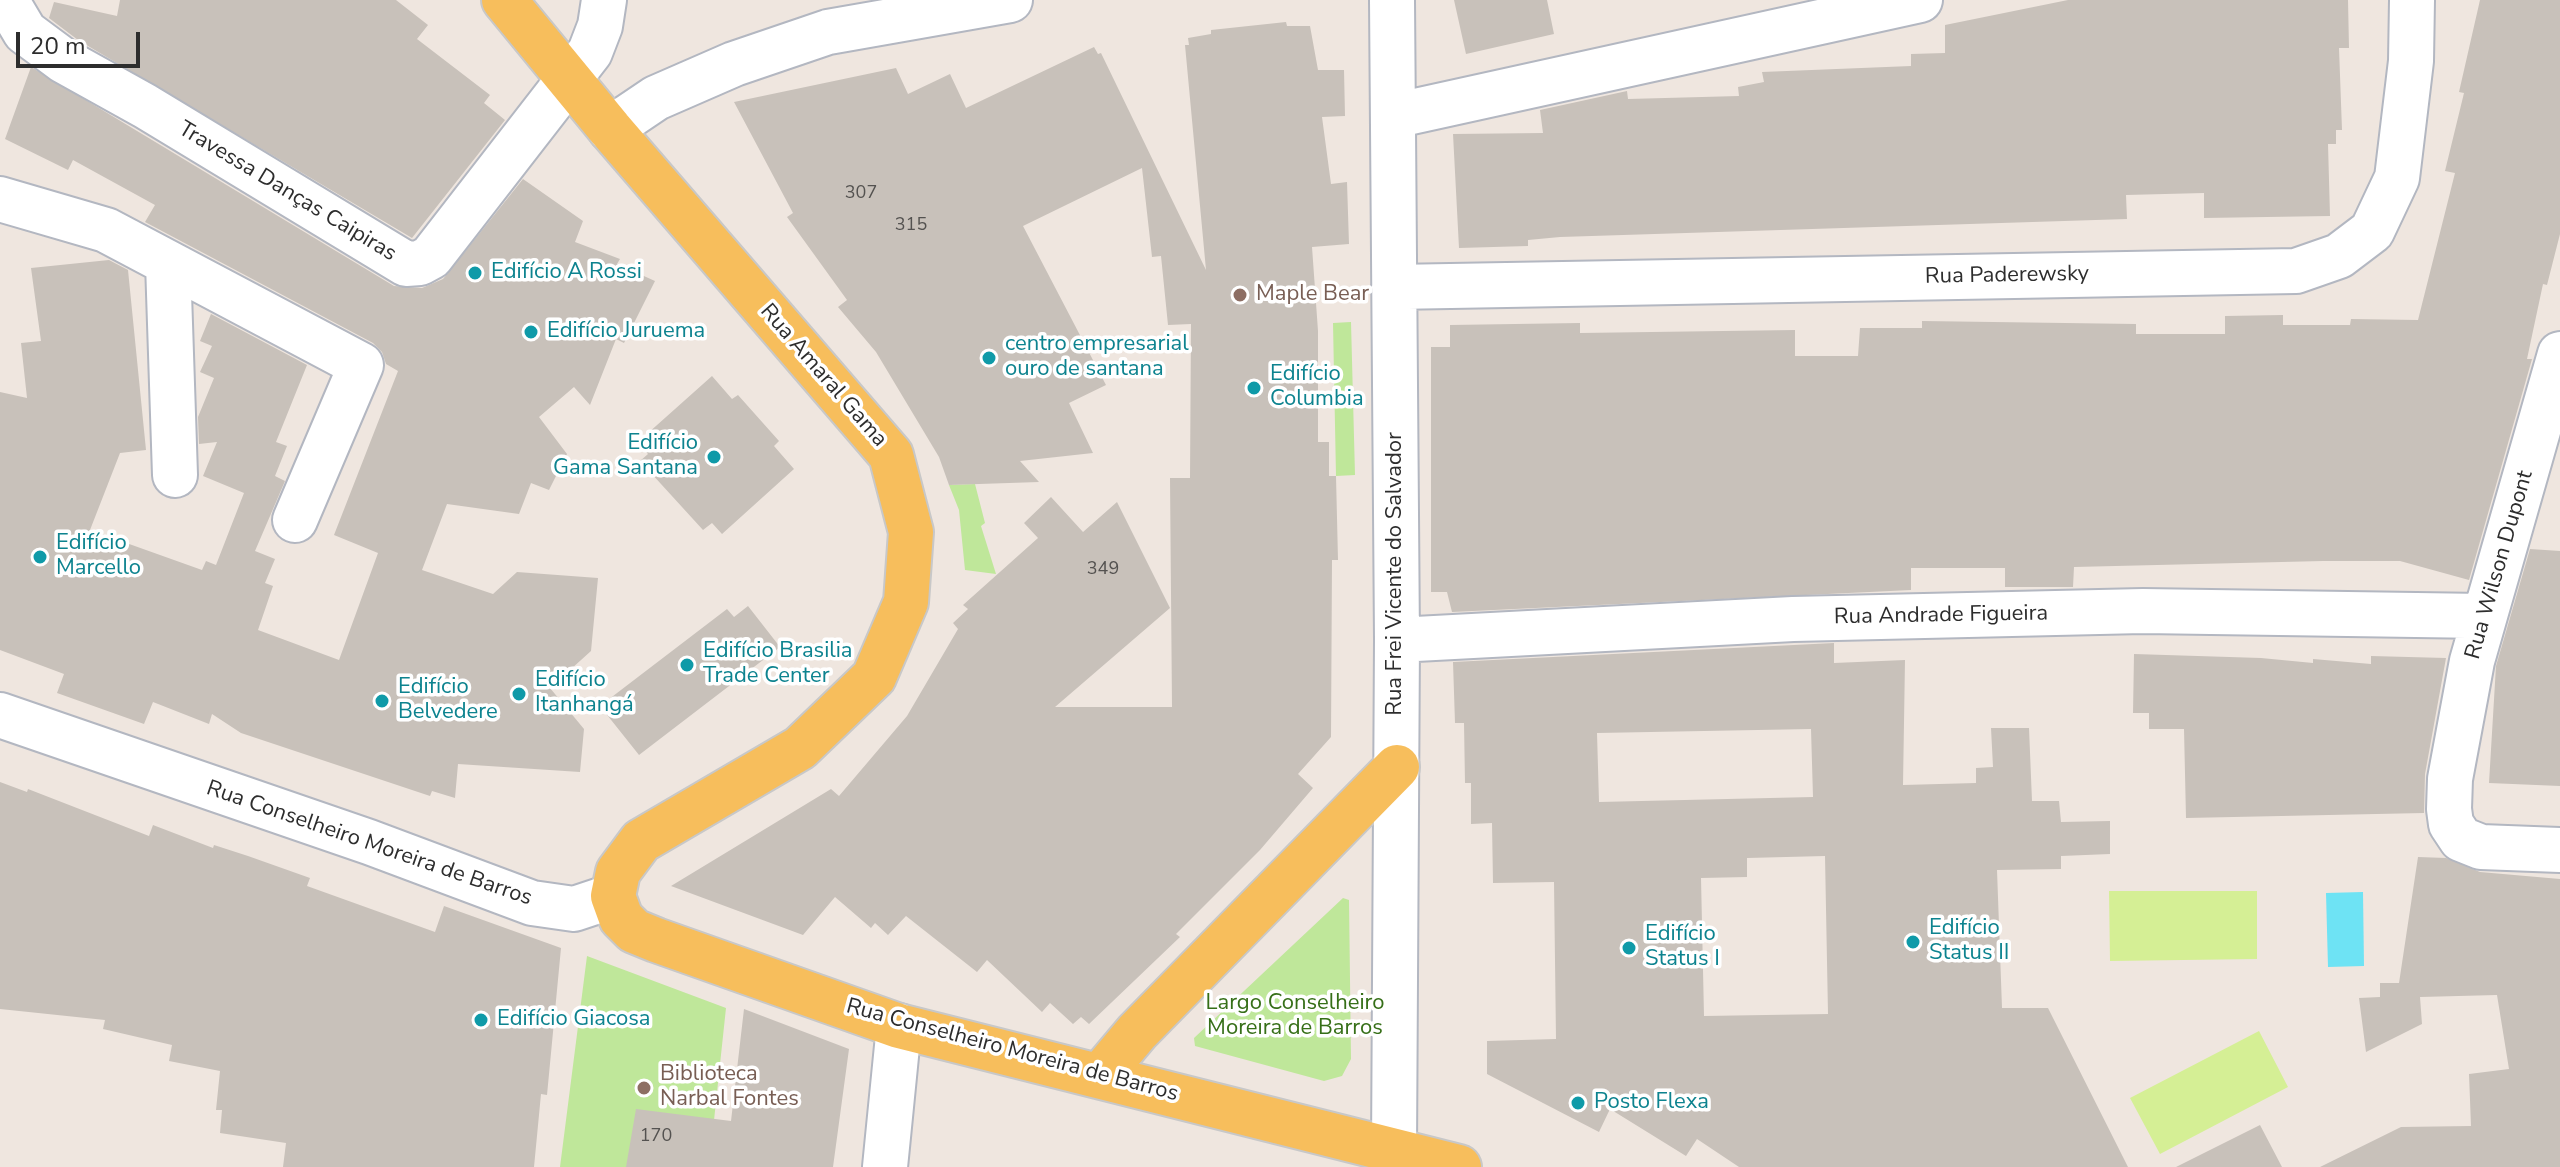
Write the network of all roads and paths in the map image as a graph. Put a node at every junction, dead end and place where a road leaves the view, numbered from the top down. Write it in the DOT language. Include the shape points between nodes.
graph roads {
  1 [pos="6,0"];
  2 [pos="504,0"];
  3 [pos="604,0"];
  4 [pos="1010,0"];
  5 [pos="1392,0"];
  6 [pos="1920,0"];
  7 [pos="2412,0"];
  8 [pos="569,76"];
  9 [pos="1393,116"];
  10 [pos="610,129"];
  11 [pos="0,199"];
  12 [pos="168,263"];
  13 [pos="1394,287"];
  14 [pos="2560,354"];
  15 [pos="175,475"];
  16 [pos="295,520"];
  17 [pos="2484,616"];
  18 [pos="1397,640"];
  19 [pos="0,715"];
  20 [pos="1397,767"];
  21 [pos="2560,850"];
  22 [pos="613,896"];
  23 [pos="899,1026"];
  24 [pos="1100,1076"];
  25 [pos="1394,1149"];
  26 [pos="885,1167"];
  27 [pos="1459,1167"];
  1 -- 8 [label="street, Travessa Danças Caipiras" via="25,32 64,61 406,264 431,257"];
  2 -- 8 [label="main road, Rua Amaral Gama"];
  3 -- 8 [label="street, Travessa Danças Caipiras" via="590,52"];
  4 -- 10 [label="street" via="828,32 656,98"];
  5 -- 9 [label="street, Rua Frei Vicente do Salvador"];
  6 -- 9 [label="street"];
  7 -- 13 [label="street, Rua Paderewsky" via="2411,61 2397,178 2372,231 2339,256 2296,271"];
  8 -- 10 [label="main road, Rua Amaral Gama"];
  9 -- 13 [label="street, Rua Frei Vicente do Salvador"];
  10 -- 22 [label="main road, Rua Amaral Gama" via="891,455 911,532 906,602 874,677 800,748 641,841 618,872"];
  11 -- 12 [label="street" via="106,230"];
  12 -- 15 [label="street"];
  12 -- 16 [label="street" via="361,365"];
  13 -- 18 [label="street, Rua Frei Vicente do Salvador"];
  14 -- 17 [label="street, Rua Wilson Dupont"];
  17 -- 18 [label="street, Rua Andrade Figueira" via="2064,613 1793,619"];
  17 -- 21 [label="street, Rua Wilson Dupont" via="2450,779 2451,824 2461,839 2481,847"];
  18 -- 20 [label="street, Rua Frei Vicente do Salvador"];
  19 -- 22 [label="street, Rua Conselheiro Moreira de Barros" via="532,903 574,909"];
  20 -- 24 [label="main road"];
  20 -- 25 [label="street, Rua Frei Vicente do Salvador"];
  22 -- 23 [label="main road, Rua Conselheiro Moreira de Barros" via="621,918 634,931"];
  23 -- 24 [label="main road, Rua Conselheiro Moreira de Barros"];
  23 -- 26 [label="street"];
  24 -- 25 [label="main road, Rua Conselheiro Moreira de Barros"];
  25 -- 27 [label="main road, Rua Conselheiro Moreira de Barros"];
}
